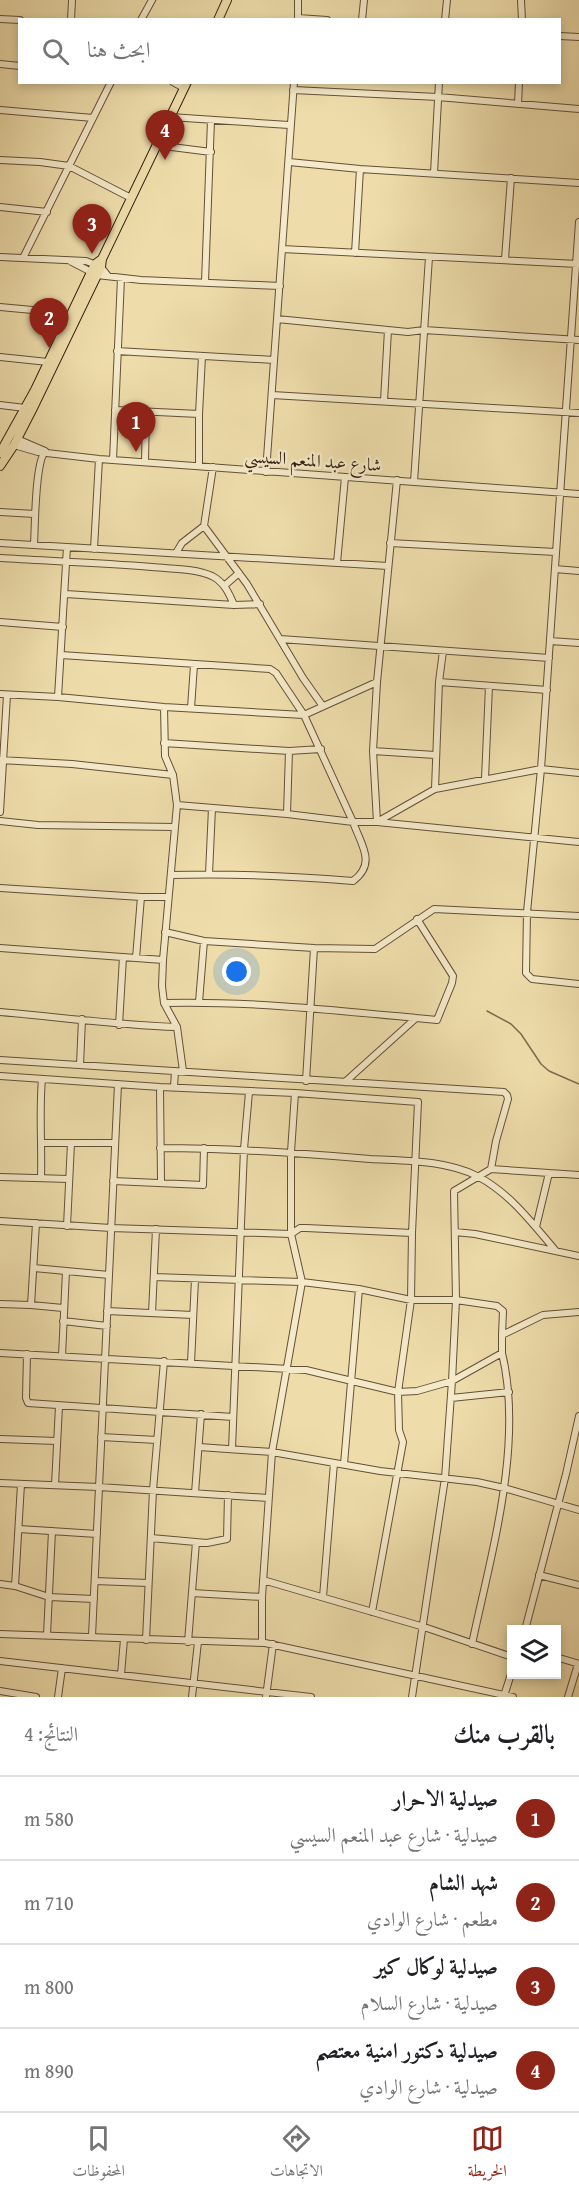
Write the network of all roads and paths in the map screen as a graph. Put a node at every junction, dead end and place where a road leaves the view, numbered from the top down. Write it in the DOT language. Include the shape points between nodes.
graph roads {
  1 [pos="72,0"];
  2 [pos="152,0"];
  3 [pos="227,0"];
  4 [pos="298,0"];
  5 [pos="364,0"];
  6 [pos="447,0"];
  7 [pos="521,0"];
  8 [pos="71,18"];
  9 [pos="142,18"];
  10 [pos="219,18"];
  11 [pos="298,18"];
  12 [pos="362,18"];
  13 [pos="445,18"];
  14 [pos="522,18"];
  15 [pos="0,19"];
  16 [pos="18,20"];
  17 [pos="561,36"];
  18 [pos="579,37"];
  19 [pos="0,64"];
  20 [pos="18,66"];
  21 [pos="110,84"];
  22 [pos="439,84"];
  23 [pos="519,84"];
  24 [pos="186,86"];
  25 [pos="293,86"];
  26 [pos="438,97"];
  27 [pos="518,104"];
  28 [pos="579,109"];
  29 [pos="0,110"];
  30 [pos="170,117"];
  31 [pos="93,118"];
  32 [pos="212,120"];
  33 [pos="289,125"];
  34 [pos="156,145"];
  35 [pos="211,152"];
  36 [pos="0,160"];
  37 [pos="289,162"];
  38 [pos="69,166"];
  39 [pos="360,169"];
  40 [pos="434,173"];
  41 [pos="511,178"];
  42 [pos="579,183"];
  43 [pos="131,198"];
  44 [pos="0,207"];
  45 [pos="47,212"];
  46 [pos="579,222"];
  47 [pos="282,249"];
  48 [pos="355,253"];
  49 [pos="0,257"];
  50 [pos="429,257"];
  51 [pos="23,258"];
  52 [pos="505,259"];
  53 [pos="70,261"];
  54 [pos="99,263"];
  55 [pos="578,264"];
  56 [pos="94,274"];
  57 [pos="108,276"];
  58 [pos="121,278"];
  59 [pos="205,282"];
  60 [pos="280,286"];
  61 [pos="0,307"];
  62 [pos="69,316"];
  63 [pos="277,319"];
  64 [pos="388,330"];
  65 [pos="424,330"];
  66 [pos="571,339"];
  67 [pos="579,340"];
  68 [pos="117,351"];
  69 [pos="202,356"];
  70 [pos="0,357"];
  71 [pos="274,360"];
  72 [pos="48,362"];
  73 [pos="272,395"];
  74 [pos="384,401"];
  75 [pos="419,404"];
  76 [pos="0,405"];
  77 [pos="25,408"];
  78 [pos="115,410"];
  79 [pos="146,412"];
  80 [pos="566,412"];
  81 [pos="579,413"];
  82 [pos="199,414"];
  83 [pos="16,442"];
  84 [pos="1,451"];
  85 [pos="45,452"];
  86 [pos="99,459"];
  87 [pos="112,460"];
  88 [pos="145,462"];
  89 [pos="0,466"];
  90 [pos="199,466"];
  91 [pos="213,467"];
  92 [pos="266,472"];
  93 [pos="345,477"];
  94 [pos="397,480"];
  95 [pos="414,482"];
  96 [pos="560,493"];
  97 [pos="579,494"];
  98 [pos="0,512"];
  99 [pos="35,513"];
  100 [pos="204,526"];
  101 [pos="0,543"];
  102 [pos="390,543"];
  103 [pos="34,545"];
  104 [pos="67,547"];
  105 [pos="94,549"];
  106 [pos="127,551"];
  107 [pos="556,552"];
  108 [pos="176,553"];
  109 [pos="227,556"];
  110 [pos="0,558"];
  111 [pos="66,562"];
  112 [pos="338,563"];
  113 [pos="126,565"];
  114 [pos="388,566"];
  115 [pos="555,569"];
  116 [pos="579,571"];
  117 [pos="239,573"];
  118 [pos="224,586"];
  119 [pos="66,594"];
  120 [pos="234,604"];
  121 [pos="260,604"];
  122 [pos="0,622"];
  123 [pos="63,627"];
  124 [pos="280,639"];
  125 [pos="550,641"];
  126 [pos="579,643"];
  127 [pos="380,646"];
  128 [pos="443,651"];
  129 [pos="61,655"];
  130 [pos="549,658"];
  131 [pos="194,665"];
  132 [pos="377,682"];
  133 [pos="439,682"];
  134 [pos="489,686"];
  135 [pos="547,690"];
  136 [pos="3,694"];
  137 [pos="58,697"];
  138 [pos="322,705"];
  139 [pos="164,707"];
  140 [pos="191,708"];
  141 [pos="304,715"];
  142 [pos="164,743"];
  143 [pos="321,749"];
  144 [pos="289,751"];
  145 [pos="373,751"];
  146 [pos="435,754"];
  147 [pos="1,760"];
  148 [pos="541,770"];
  149 [pos="579,773"];
  150 [pos="173,775"];
  151 [pos="485,778"];
  152 [pos="435,789"];
  153 [pos="0,796"];
  154 [pos="177,805"];
  155 [pos="212,808"];
  156 [pos="0,812"];
  157 [pos="287,814"];
  158 [pos="0,821"];
  159 [pos="353,822"];
  160 [pos="377,822"];
  161 [pos="175,827"];
  162 [pos="535,836"];
  163 [pos="579,842"];
  164 [pos="210,874"];
  165 [pos="171,875"];
  166 [pos="0,888"];
  167 [pos="141,897"];
  168 [pos="168,897"];
  169 [pos="526,912"];
  170 [pos="579,916"];
  171 [pos="417,919"];
  172 [pos="165,932"];
  173 [pos="204,940"];
  174 [pos="0,948"];
  175 [pos="314,948"];
  176 [pos="123,957"];
  177 [pos="136,958"];
  178 [pos="163,960"];
  179 [pos="579,984"];
  180 [pos="200,1002"];
  181 [pos="164,1003"];
  182 [pos="309,1008"];
  183 [pos="0,1012"];
  184 [pos="416,1018"];
  185 [pos="82,1019"];
  186 [pos="119,1025"];
  187 [pos="177,1027"];
  188 [pos="0,1060"];
  189 [pos="80,1065"];
  190 [pos="175,1071"];
  191 [pos="183,1071"];
  192 [pos="0,1076"];
  193 [pos="42,1079"];
  194 [pos="306,1081"];
  195 [pos="345,1082"];
  196 [pos="118,1084"];
  197 [pos="160,1087"];
  198 [pos="174,1087"];
  199 [pos="249,1092"];
  200 [pos="295,1093"];
  201 [pos="42,1143"];
  202 [pos="71,1143"];
  203 [pos="115,1143"];
  204 [pos="160,1148"];
  205 [pos="204,1148"];
  206 [pos="244,1149"];
  207 [pos="291,1152"];
  208 [pos="416,1162"];
  209 [pos="491,1169"];
  210 [pos="549,1173"];
  211 [pos="579,1175"];
  212 [pos="478,1176"];
  213 [pos="0,1177"];
  214 [pos="41,1178"];
  215 [pos="69,1179"];
  216 [pos="113,1181"];
  217 [pos="161,1182"];
  218 [pos="0,1221"];
  219 [pos="36,1223"];
  220 [pos="67,1226"];
  221 [pos="536,1227"];
  222 [pos="111,1228"];
  223 [pos="156,1229"];
  224 [pos="455,1232"];
  225 [pos="242,1233"];
  226 [pos="412,1233"];
  227 [pos="291,1234"];
  228 [pos="556,1251"];
  229 [pos="579,1256"];
  230 [pos="33,1268"];
  231 [pos="66,1271"];
  232 [pos="109,1275"];
  233 [pos="154,1278"];
  234 [pos="195,1279"];
  235 [pos="239,1281"];
  236 [pos="302,1282"];
  237 [pos="359,1289"];
  238 [pos="411,1300"];
  239 [pos="456,1300"];
  240 [pos="0,1304"];
  241 [pos="31,1305"];
  242 [pos="63,1308"];
  243 [pos="107,1311"];
  244 [pos="579,1312"];
  245 [pos="152,1313"];
  246 [pos="193,1315"];
  247 [pos="63,1321"];
  248 [pos="107,1326"];
  249 [pos="502,1335"];
  250 [pos="0,1353"];
  251 [pos="502,1353"];
  252 [pos="27,1354"];
  253 [pos="63,1356"];
  254 [pos="105,1358"];
  255 [pos="164,1361"];
  256 [pos="191,1363"];
  257 [pos="236,1366"];
  258 [pos="286,1369"];
  259 [pos="352,1381"];
  260 [pos="452,1381"];
  261 [pos="398,1392"];
  262 [pos="509,1392"];
  263 [pos="451,1398"];
  264 [pos="59,1406"];
  265 [pos="103,1408"];
  266 [pos="160,1412"];
  267 [pos="201,1414"];
  268 [pos="579,1416"];
  269 [pos="234,1417"];
  270 [pos="578,1432"];
  271 [pos="101,1437"];
  272 [pos="0,1439"];
  273 [pos="157,1440"];
  274 [pos="57,1441"];
  275 [pos="199,1447"];
  276 [pos="232,1449"];
  277 [pos="272,1452"];
  278 [pos="334,1463"];
  279 [pos="344,1464"];
  280 [pos="397,1473"];
  281 [pos="445,1478"];
  282 [pos="0,1484"];
  283 [pos="21,1484"];
  284 [pos="55,1485"];
  285 [pos="99,1487"];
  286 [pos="504,1488"];
  287 [pos="153,1490"];
  288 [pos="195,1493"];
  289 [pos="228,1495"];
  290 [pos="268,1498"];
  291 [pos="558,1503"];
  292 [pos="579,1510"];
  293 [pos="19,1530"];
  294 [pos="52,1531"];
  295 [pos="97,1534"];
  296 [pos="151,1538"];
  297 [pos="196,1542"];
  298 [pos="539,1575"];
  299 [pos="263,1580"];
  300 [pos="94,1581"];
  301 [pos="148,1583"];
  302 [pos="0,1584"];
  303 [pos="579,1585"];
  304 [pos="15,1586"];
  305 [pos="192,1593"];
  306 [pos="49,1597"];
  307 [pos="262,1597"];
  308 [pos="323,1597"];
  309 [pos="94,1599"];
  310 [pos="372,1611"];
  311 [pos="526,1625"];
  312 [pos="424,1627"];
  313 [pos="0,1634"];
  314 [pos="47,1635"];
  315 [pos="92,1636"];
  316 [pos="124,1639"];
  317 [pos="146,1640"];
  318 [pos="188,1642"];
  319 [pos="198,1642"];
  320 [pos="262,1643"];
  321 [pos="273,1644"];
  322 [pos="472,1644"];
  323 [pos="507,1655"];
  324 [pos="561,1659"];
  325 [pos="0,1661"];
  326 [pos="579,1664"];
  327 [pos="62,1668"];
  328 [pos="121,1675"];
  329 [pos="415,1677"];
  330 [pos="509,1679"];
  331 [pos="193,1684"];
  332 [pos="0,1691"];
  333 [pos="267,1694"];
  334 [pos="11,1695"];
  335 [pos="504,1696"];
  336 [pos="36,1697"];
  337 [pos="58,1697"];
  338 [pos="192,1697"];
  339 [pos="311,1697"];
  340 [pos="412,1697"];
  341 [pos="513,1697"];
  342 [pos="568,1697"];
  1 -- 8 [label="street"];
  2 -- 9 [label="street"];
  3 -- 10 [label="main road"];
  4 -- 11 [label="street"];
  5 -- 12 [label="street"];
  6 -- 13 [label="street"];
  7 -- 14 [label="street"];
  15 -- 16 [label="street"];
  17 -- 18 [label="street"];
  19 -- 20 [label="street"];
  21 -- 31 [label="street"];
  22 -- 26 [label="street"];
  23 -- 27 [label="street"];
  24 -- 30 [label="main road"];
  25 -- 26 [label="street"];
  25 -- 33 [label="street"];
  26 -- 27 [label="street"];
  26 -- 40 [label="street"];
  27 -- 28 [label="street"];
  29 -- 31 [label="street"];
  30 -- 32 [label="street"];
  30 -- 34 [label="main road"];
  31 -- 38 [label="street"];
  32 -- 33 [label="street"];
  32 -- 35 [label="street"];
  33 -- 37 [label="street"];
  34 -- 35 [label="street"];
  34 -- 43 [label="main road"];
  35 -- 59 [label="street"];
  36 -- 38 [label="street"];
  37 -- 39 [label="street"];
  37 -- 47 [label="street"];
  38 -- 43 [label="street"];
  38 -- 45 [label="street"];
  39 -- 40 [label="street"];
  39 -- 48 [label="street"];
  40 -- 41 [label="street"];
  41 -- 42 [label="street"];
  41 -- 52 [label="street"];
  43 -- 54 [label="main road"];
  44 -- 45 [label="street"];
  45 -- 51 [label="street"];
  46 -- 55 [label="street"];
  47 -- 48 [label="street"];
  47 -- 60 [label="street"];
  48 -- 50 [label="street"];
  49 -- 51 [label="street"];
  50 -- 52 [label="street"];
  50 -- 65 [label="street"];
  51 -- 53 [label="street"];
  52 -- 55 [label="street"];
  53 -- 54 [label="street"];
  53 -- 56 [label="street"];
  54 -- 56 [label="main road"];
  54 -- 57 [label="street"];
  55 -- 66 [label="street"];
  56 -- 57 [label="street"];
  56 -- 62 [label="main road"];
  56 -- 83 [label="main road"];
  57 -- 58 [label="street"];
  58 -- 59 [label="street"];
  58 -- 68 [label="street"];
  59 -- 60 [label="street"];
  60 -- 63 [label="street"];
  61 -- 62 [label="street"];
  62 -- 72 [label="main road"];
  63 -- 64 [label="street"];
  63 -- 71 [label="street"];
  64 -- 65 [label="street"];
  64 -- 74 [label="street"];
  65 -- 66 [label="street"];
  65 -- 75 [label="street"];
  66 -- 67 [label="street"];
  66 -- 80 [label="street"];
  68 -- 69 [label="street"];
  68 -- 78 [label="street"];
  69 -- 71 [label="street"];
  69 -- 82 [label="street"];
  70 -- 72 [label="street"];
  71 -- 73 [label="street"];
  72 -- 77 [label="main road"];
  73 -- 74 [label="street"];
  73 -- 92 [label="street"];
  74 -- 75 [label="street"];
  75 -- 80 [label="street"];
  75 -- 95 [label="street"];
  76 -- 77 [label="street"];
  77 -- 84 [label="main road"];
  78 -- 79 [label="street"];
  78 -- 87 [label="street"];
  79 -- 82 [label="street"];
  79 -- 88 [label="street"];
  80 -- 81 [label="street"];
  80 -- 96 [label="street"];
  82 -- 90 [label="street"];
  83 -- 85 [label="street, شارع عبد المنعم السيسي"];
  83 -- 89 [label="main road"];
  85 -- 86 [label="street, شارع عبد المنعم السيسي"];
  85 -- 99 [label="street" via="39,460"];
  86 -- 87 [label="street, شارع عبد المنعم السيسي"];
  86 -- 105 [label="street"];
  87 -- 88 [label="street, شارع عبد المنعم السيسي"];
  88 -- 90 [label="street, شارع عبد المنعم السيسي"];
  90 -- 91 [label="street, شارع عبد المنعم السيسي"];
  91 -- 92 [label="street, شارع عبد المنعم السيسي"];
  91 -- 100 [label="street"];
  92 -- 93 [label="street, شارع عبد المنعم السيسي"];
  93 -- 94 [label="street, شارع عبد المنعم السيسي"];
  93 -- 112 [label="street"];
  94 -- 95 [label="street, شارع عبد المنعم السيسي"];
  94 -- 102 [label="street"];
  95 -- 96 [label="street, شارع عبد المنعم السيسي"];
  96 -- 97 [label="street, شارع عبد المنعم السيسي"];
  96 -- 107 [label="street"];
  98 -- 99 [label="street"];
  99 -- 103 [label="street"];
  100 -- 108 [label="street" via="182,543"];
  100 -- 109 [label="street"];
  101 -- 103 [label="street"];
  102 -- 107 [label="street"];
  102 -- 114 [label="street"];
  103 -- 104 [label="street"];
  104 -- 105 [label="street"];
  104 -- 111 [label="street"];
  105 -- 106 [label="street"];
  106 -- 108 [label="street"];
  106 -- 113 [label="street"];
  107 -- 115 [label="street"];
  108 -- 109 [label="street"];
  109 -- 112 [label="street"];
  109 -- 117 [label="street"];
  110 -- 111 [label="street"];
  111 -- 113 [label="street"];
  111 -- 119 [label="street"];
  112 -- 114 [label="street"];
  113 -- 118 [label="street" via="205,574"];
  114 -- 127 [label="street"];
  115 -- 116 [label="street"];
  115 -- 125 [label="street"];
  117 -- 118 [label="street"];
  117 -- 121 [label="street"];
  118 -- 120 [label="street"];
  119 -- 120 [label="street"];
  119 -- 123 [label="street"];
  120 -- 121 [label="street"];
  121 -- 124 [label="street"];
  122 -- 123 [label="street"];
  123 -- 129 [label="street"];
  124 -- 127 [label="street"];
  124 -- 138 [label="street"];
  125 -- 126 [label="street"];
  125 -- 130 [label="street"];
  127 -- 128 [label="street"];
  127 -- 132 [label="street"];
  128 -- 130 [label="street"];
  128 -- 133 [label="street"];
  129 -- 131 [label="street"];
  129 -- 137 [label="street"];
  130 -- 135 [label="street"];
  131 -- 140 [label="street"];
  131 -- 141 [label="street" via="270,669"];
  132 -- 138 [label="street"];
  132 -- 145 [label="street"];
  133 -- 134 [label="street"];
  133 -- 146 [label="street"];
  134 -- 135 [label="street"];
  134 -- 151 [label="street"];
  135 -- 148 [label="street"];
  136 -- 137 [label="street"];
  136 -- 147 [label="street"];
  137 -- 139 [label="street"];
  138 -- 141 [label="street"];
  139 -- 140 [label="street"];
  139 -- 142 [label="street"];
  140 -- 141 [label="street"];
  141 -- 143 [label="street"];
  142 -- 144 [label="street"];
  142 -- 150 [label="street"];
  143 -- 144 [label="street"];
  143 -- 159 [label="street"];
  144 -- 157 [label="street"];
  145 -- 146 [label="street"];
  145 -- 160 [label="street"];
  146 -- 152 [label="street"];
  147 -- 150 [label="street"];
  147 -- 153 [label="street"];
  148 -- 149 [label="street"];
  148 -- 151 [label="street"];
  148 -- 162 [label="street"];
  150 -- 154 [label="street"];
  151 -- 152 [label="street"];
  152 -- 160 [label="street"];
  153 -- 156 [label="street"];
  154 -- 155 [label="street"];
  154 -- 161 [label="street"];
  155 -- 157 [label="street"];
  155 -- 164 [label="street"];
  157 -- 159 [label="street"];
  158 -- 161 [label="street"];
  159 -- 160 [label="street"];
  159 -- 164 [label="street" via="366,866 353,881"];
  160 -- 162 [label="street"];
  161 -- 165 [label="street"];
  162 -- 163 [label="street"];
  162 -- 169 [label="street"];
  164 -- 165 [label="street"];
  165 -- 168 [label="street"];
  166 -- 167 [label="street"];
  167 -- 168 [label="street"];
  167 -- 177 [label="street"];
  168 -- 172 [label="street"];
  169 -- 170 [label="street"];
  169 -- 171 [label="street" via="434,909"];
  169 -- 179 [label="street" via="528,977"];
  171 -- 175 [label="street" via="375,949"];
  171 -- 184 [label="street" via="453,980 437,1020"];
  172 -- 173 [label="street"];
  172 -- 178 [label="street"];
  173 -- 175 [label="street"];
  173 -- 180 [label="street"];
  174 -- 176 [label="street"];
  175 -- 182 [label="street"];
  176 -- 177 [label="street"];
  176 -- 186 [label="street"];
  177 -- 178 [label="street"];
  178 -- 181 [label="street"];
  180 -- 181 [label="street"];
  180 -- 182 [label="street"];
  181 -- 187 [label="street"];
  182 -- 184 [label="street"];
  182 -- 194 [label="street"];
  183 -- 185 [label="street"];
  184 -- 195 [label="street"];
  185 -- 186 [label="street"];
  185 -- 189 [label="street"];
  186 -- 187 [label="street"];
  187 -- 191 [label="street"];
  188 -- 189 [label="street"];
  189 -- 190 [label="street"];
  190 -- 191 [label="street"];
  190 -- 198 [label="street"];
  191 -- 194 [label="street"];
  192 -- 193 [label="street"];
  193 -- 196 [label="street"];
  193 -- 201 [label="street"];
  194 -- 195 [label="street"];
  195 -- 209 [label="street" via="504,1092 508,1100"];
  196 -- 197 [label="street"];
  196 -- 203 [label="street"];
  197 -- 198 [label="street"];
  197 -- 204 [label="street"];
  198 -- 199 [label="street"];
  199 -- 200 [label="street"];
  199 -- 206 [label="street"];
  200 -- 207 [label="street"];
  200 -- 208 [label="street" via="418,1102"];
  201 -- 202 [label="street"];
  201 -- 214 [label="street"];
  202 -- 203 [label="street"];
  202 -- 215 [label="street"];
  203 -- 216 [label="street"];
  204 -- 205 [label="street"];
  204 -- 217 [label="street"];
  205 -- 206 [label="street"];
  205 -- 217 [label="street" via="202,1185"];
  206 -- 207 [label="street"];
  206 -- 225 [label="street"];
  207 -- 208 [label="street"];
  207 -- 227 [label="street"];
  208 -- 212 [label="street" via="452,1167"];
  208 -- 226 [label="street"];
  209 -- 210 [label="street"];
  209 -- 212 [label="street"];
  210 -- 211 [label="street"];
  210 -- 221 [label="street"];
  212 -- 221 [label="street" via="511,1200"];
  212 -- 224 [label="street" via="454,1191"];
  213 -- 214 [label="street"];
  214 -- 215 [label="street"];
  215 -- 220 [label="street"];
  216 -- 217 [label="street"];
  216 -- 222 [label="street"];
  218 -- 219 [label="street"];
  219 -- 220 [label="street"];
  219 -- 230 [label="street"];
  220 -- 222 [label="street"];
  221 -- 228 [label="street"];
  222 -- 223 [label="street"];
  222 -- 232 [label="street"];
  223 -- 225 [label="street"];
  223 -- 233 [label="street"];
  224 -- 228 [label="street"];
  224 -- 239 [label="street"];
  225 -- 227 [label="street"];
  225 -- 235 [label="street"];
  226 -- 227 [label="street" via="300,1228"];
  226 -- 238 [label="street"];
  227 -- 236 [label="street"];
  228 -- 229 [label="street"];
  230 -- 231 [label="street"];
  230 -- 241 [label="street"];
  231 -- 232 [label="street"];
  231 -- 242 [label="street"];
  232 -- 243 [label="street"];
  233 -- 234 [label="street"];
  233 -- 245 [label="street"];
  234 -- 235 [label="street"];
  234 -- 246 [label="street"];
  235 -- 236 [label="street"];
  235 -- 257 [label="street"];
  236 -- 237 [label="street"];
  236 -- 258 [label="street"];
  237 -- 238 [label="street"];
  237 -- 259 [label="street"];
  238 -- 239 [label="street"];
  238 -- 261 [label="street"];
  239 -- 249 [label="street" via="501,1308"];
  239 -- 260 [label="street"];
  240 -- 241 [label="street"];
  241 -- 242 [label="street"];
  242 -- 247 [label="street"];
  243 -- 245 [label="street"];
  243 -- 248 [label="street"];
  244 -- 249 [label="street" via="543,1316"];
  245 -- 246 [label="street"];
  246 -- 256 [label="street"];
  247 -- 248 [label="street"];
  247 -- 253 [label="street"];
  248 -- 254 [label="street"];
  249 -- 251 [label="street"];
  250 -- 252 [label="street"];
  251 -- 260 [label="street"];
  251 -- 262 [label="street"];
  252 -- 253 [label="street"];
  252 -- 264 [label="street" via="26,1401"];
  253 -- 254 [label="street"];
  254 -- 255 [label="street"];
  254 -- 265 [label="street"];
  255 -- 256 [label="street"];
  255 -- 266 [label="street"];
  256 -- 257 [label="street"];
  257 -- 258 [label="street"];
  257 -- 269 [label="street"];
  258 -- 259 [label="street"];
  258 -- 277 [label="street"];
  259 -- 261 [label="street"];
  259 -- 279 [label="street"];
  260 -- 261 [label="street"];
  260 -- 263 [label="street"];
  261 -- 280 [label="street" via="403,1442"];
  262 -- 263 [label="street"];
  262 -- 286 [label="street"];
  263 -- 281 [label="street"];
  264 -- 265 [label="street"];
  264 -- 274 [label="street"];
  265 -- 266 [label="street"];
  265 -- 271 [label="street"];
  266 -- 267 [label="street"];
  266 -- 273 [label="street"];
  267 -- 269 [label="street"];
  267 -- 275 [label="street"];
  268 -- 270 [label="street"];
  269 -- 276 [label="street"];
  270 -- 291 [label="street"];
  271 -- 273 [label="street"];
  271 -- 285 [label="street"];
  272 -- 274 [label="street"];
  273 -- 287 [label="street"];
  274 -- 284 [label="street"];
  275 -- 276 [label="street"];
  275 -- 288 [label="street"];
  276 -- 277 [label="street"];
  277 -- 278 [label="street"];
  277 -- 290 [label="street"];
  278 -- 279 [label="street"];
  278 -- 308 [label="street"];
  279 -- 280 [label="street"];
  280 -- 281 [label="street"];
  280 -- 310 [label="street"];
  281 -- 286 [label="street"];
  281 -- 312 [label="street"];
  282 -- 283 [label="street"];
  283 -- 284 [label="street"];
  283 -- 293 [label="street"];
  284 -- 285 [label="street"];
  285 -- 287 [label="street"];
  285 -- 295 [label="street"];
  286 -- 291 [label="street"];
  286 -- 322 [label="street"];
  287 -- 288 [label="street"];
  287 -- 296 [label="street"];
  288 -- 289 [label="street"];
  289 -- 290 [label="street"];
  289 -- 297 [label="street" via="227,1539"];
  290 -- 299 [label="street"];
  291 -- 292 [label="street"];
  291 -- 298 [label="street"];
  293 -- 294 [label="street"];
  293 -- 304 [label="street"];
  294 -- 295 [label="street"];
  294 -- 306 [label="street"];
  295 -- 300 [label="street"];
  296 -- 297 [label="street"];
  296 -- 301 [label="street"];
  297 -- 305 [label="street"];
  298 -- 303 [label="street"];
  298 -- 311 [label="street"];
  299 -- 307 [label="street"];
  299 -- 308 [label="street"];
  300 -- 301 [label="street"];
  300 -- 309 [label="street"];
  301 -- 317 [label="street"];
  302 -- 304 [label="street"];
  304 -- 306 [label="street"];
  305 -- 307 [label="street"];
  305 -- 318 [label="street"];
  306 -- 309 [label="street"];
  306 -- 314 [label="street"];
  307 -- 320 [label="street"];
  308 -- 310 [label="street"];
  309 -- 315 [label="street"];
  310 -- 312 [label="street"];
  312 -- 322 [label="street"];
  312 -- 329 [label="street"];
  313 -- 314 [label="street"];
  314 -- 315 [label="street"];
  315 -- 316 [label="street"];
  316 -- 317 [label="street"];
  316 -- 328 [label="street"];
  317 -- 318 [label="street"];
  318 -- 319 [label="street"];
  319 -- 320 [label="street"];
  319 -- 331 [label="street"];
  320 -- 321 [label="street"];
  321 -- 329 [label="street"];
  321 -- 333 [label="street"];
  322 -- 323 [label="street"];
  324 -- 326 [label="street"];
  325 -- 327 [label="street"];
  326 -- 342 [label="street"];
  327 -- 328 [label="street"];
  327 -- 337 [label="street"];
  328 -- 331 [label="street"];
  329 -- 335 [label="street"];
  329 -- 340 [label="street"];
  330 -- 335 [label="street"];
  331 -- 333 [label="street"];
  331 -- 338 [label="street"];
  332 -- 334 [label="street"];
  333 -- 339 [label="street"];
  334 -- 336 [label="street"];
  335 -- 341 [label="street"];
}
